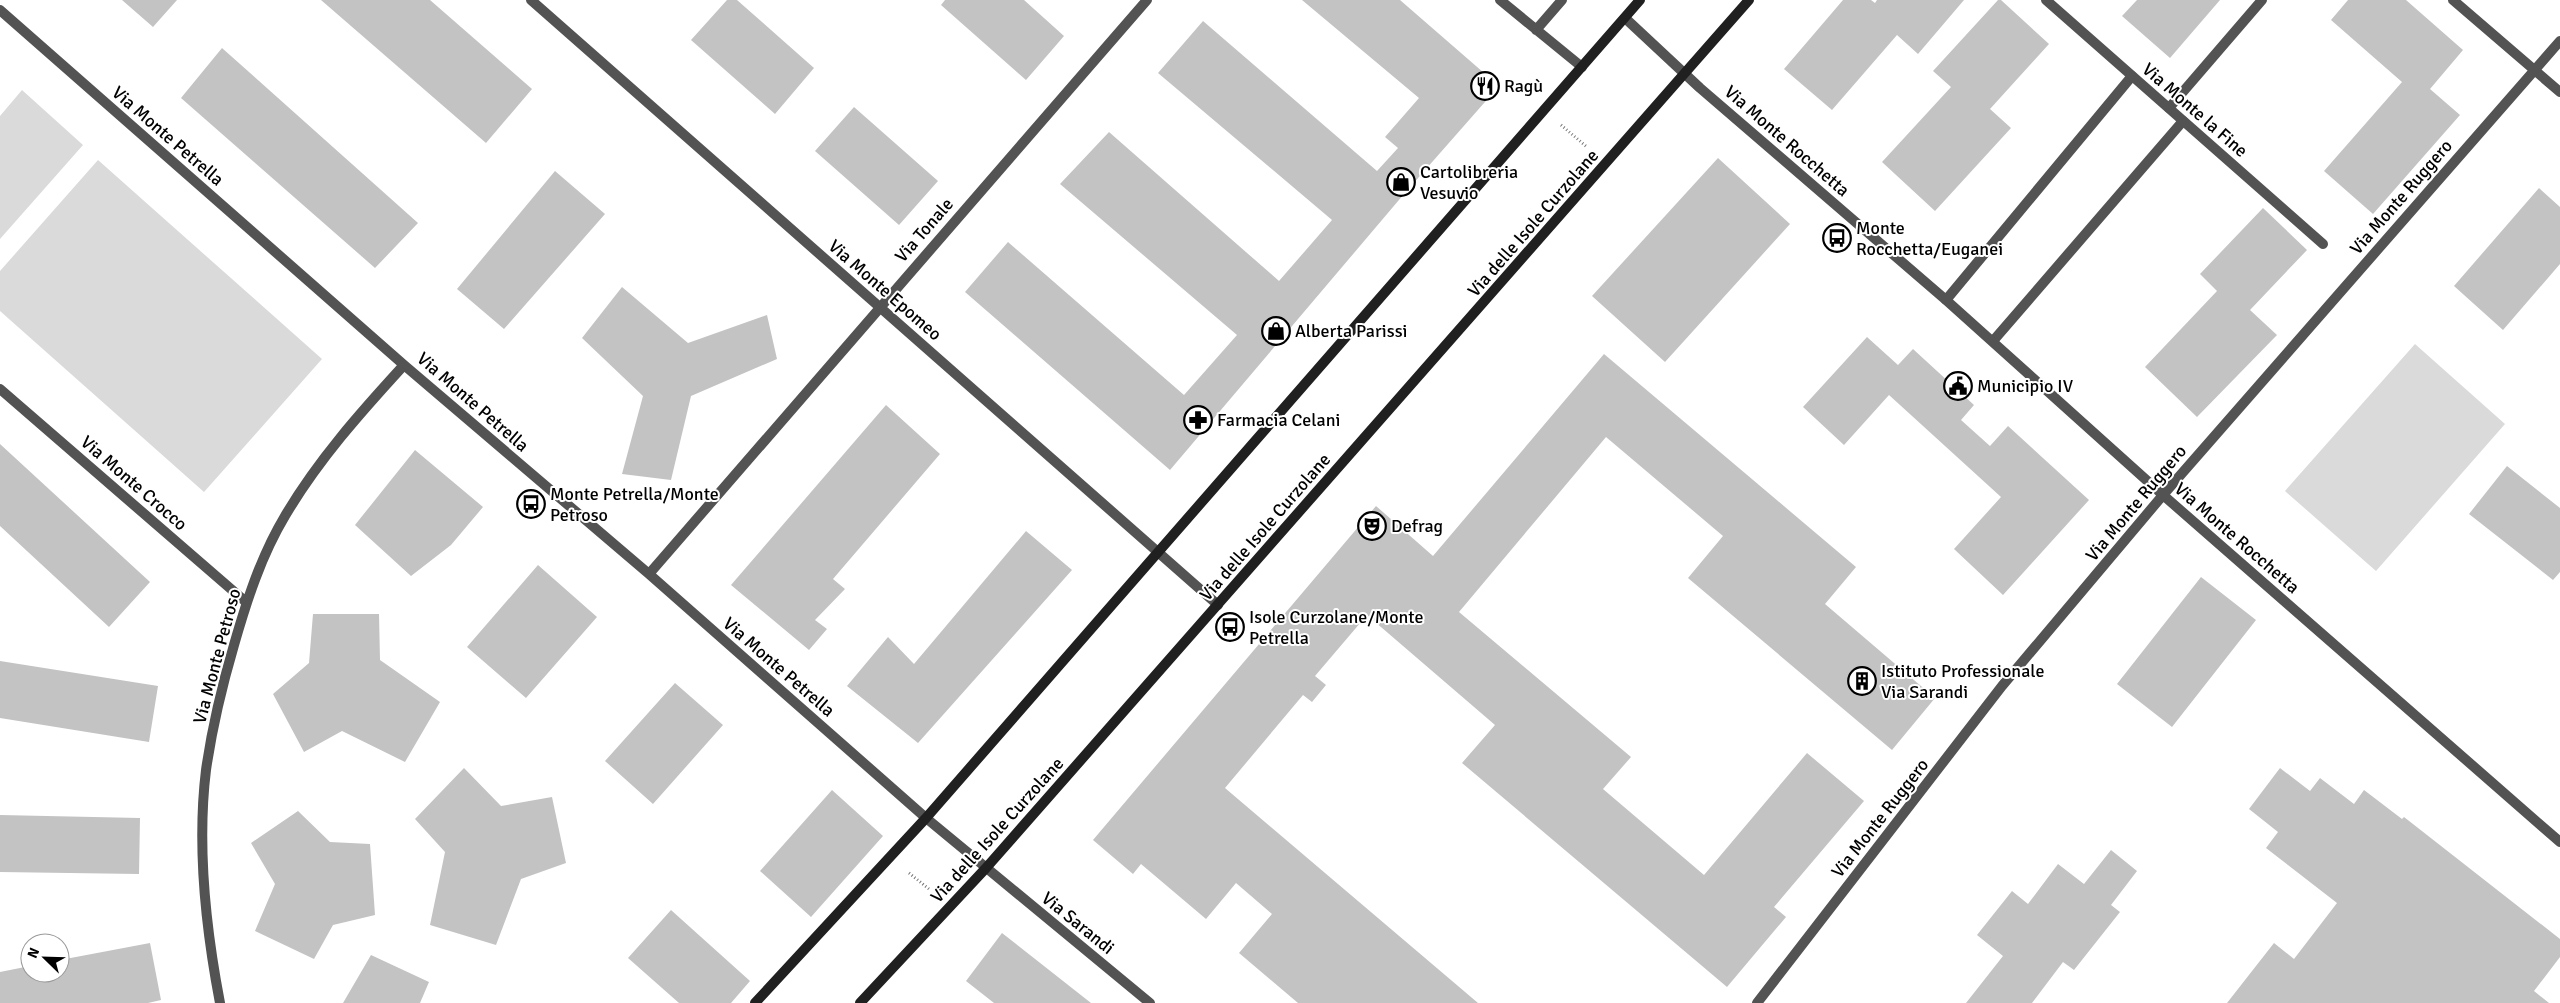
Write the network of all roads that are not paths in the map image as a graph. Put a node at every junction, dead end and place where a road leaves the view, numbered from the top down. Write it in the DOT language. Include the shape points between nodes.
graph roads {
  1 [pos="531,0"];
  2 [pos="1147,0"];
  3 [pos="1500,0"];
  4 [pos="1562,0"];
  5 [pos="1640,0"];
  6 [pos="1748,0"];
  7 [pos="2046,0"];
  8 [pos="2262,0"];
  9 [pos="2453,0"];
  10 [pos="0,10"];
  11 [pos="1625,18"];
  12 [pos="1536,30"];
  13 [pos="2560,41"];
  14 [pos="1582,67"];
  15 [pos="2534,70"];
  16 [pos="1685,73"];
  17 [pos="2132,76"];
  18 [pos="2560,92"];
  19 [pos="2169,108"];
  20 [pos="2183,121"];
  21 [pos="2323,244"];
  22 [pos="1946,300"];
  23 [pos="880,306"];
  24 [pos="1993,341"];
  25 [pos="404,365"];
  26 [pos="0,389"];
  27 [pos="2163,495"];
  28 [pos="1158,550"];
  29 [pos="649,574"];
  30 [pos="246,602"];
  31 [pos="1218,605"];
  32 [pos="926,818"];
  33 [pos="2560,842"];
  34 [pos="986,868"];
  35 [pos="220,1003"];
  36 [pos="755,1003"];
  37 [pos="860,1003"];
  38 [pos="1150,1003"];
  39 [pos="1757,1003"];
  1 -- 23 [label="street, Via Monte Epomeo"];
  2 -- 23 [label="street, Via Tonale"];
  3 -- 12 [label="street"];
  4 -- 12 [label="street"];
  5 -- 11 [label="street"];
  6 -- 16 [label="street, Via delle Isole Curzolane"];
  7 -- 17 [label="street, Via Monte la Fine"];
  8 -- 19 [label="street"];
  9 -- 15 [label="street"];
  10 -- 25 [label="street, Via Monte Petrella"];
  11 -- 14 [label="street"];
  11 -- 16 [label="street, Via Monte Rocchetta"];
  12 -- 14 [label="street"];
  13 -- 15 [label="street, Via Monte Ruggero"];
  14 -- 28 [label="street"];
  15 -- 18 [label="street"];
  15 -- 27 [label="street, Via Monte Ruggero"];
  16 -- 22 [label="street, Via Monte Rocchetta"];
  16 -- 31 [label="street, Via delle Isole Curzolane"];
  17 -- 19 [label="street, Via Monte la Fine"];
  17 -- 22 [label="street"];
  19 -- 20 [label="street, Via Monte la Fine"];
  20 -- 21 [label="street, Via Monte la Fine"];
  20 -- 24 [label="street"];
  22 -- 24 [label="street, Via Monte Rocchetta"];
  23 -- 28 [label="street, Via Monte Epomeo"];
  23 -- 29 [label="street, Via Tonale"];
  24 -- 27 [label="street, Via Monte Rocchetta"];
  25 -- 29 [label="street, Via Monte Petrella"];
  25 -- 30 [label="street, Via Monte Petroso" via="338,441 299,494 271,544"];
  26 -- 30 [label="street, Via Monte Crocco"];
  27 -- 33 [label="street, Via Monte Rocchetta"];
  27 -- 39 [label="street, Via Monte Ruggero" via="2002,686"];
  28 -- 31 [label="street, Via Monte Epomeo"];
  28 -- 32 [label="street"];
  29 -- 32 [label="street, Via Monte Petrella"];
  30 -- 35 [label="street, Via Monte Petroso" via="226,673 204,798 206,890 212,962"];
  31 -- 34 [label="street, Via delle Isole Curzolane"];
  32 -- 34 [label="street, Via Monte Petrella"];
  32 -- 36 [label="street"];
  34 -- 37 [label="street, Via delle Isole Curzolane"];
  34 -- 38 [label="street, Via Sarandi"];
}
